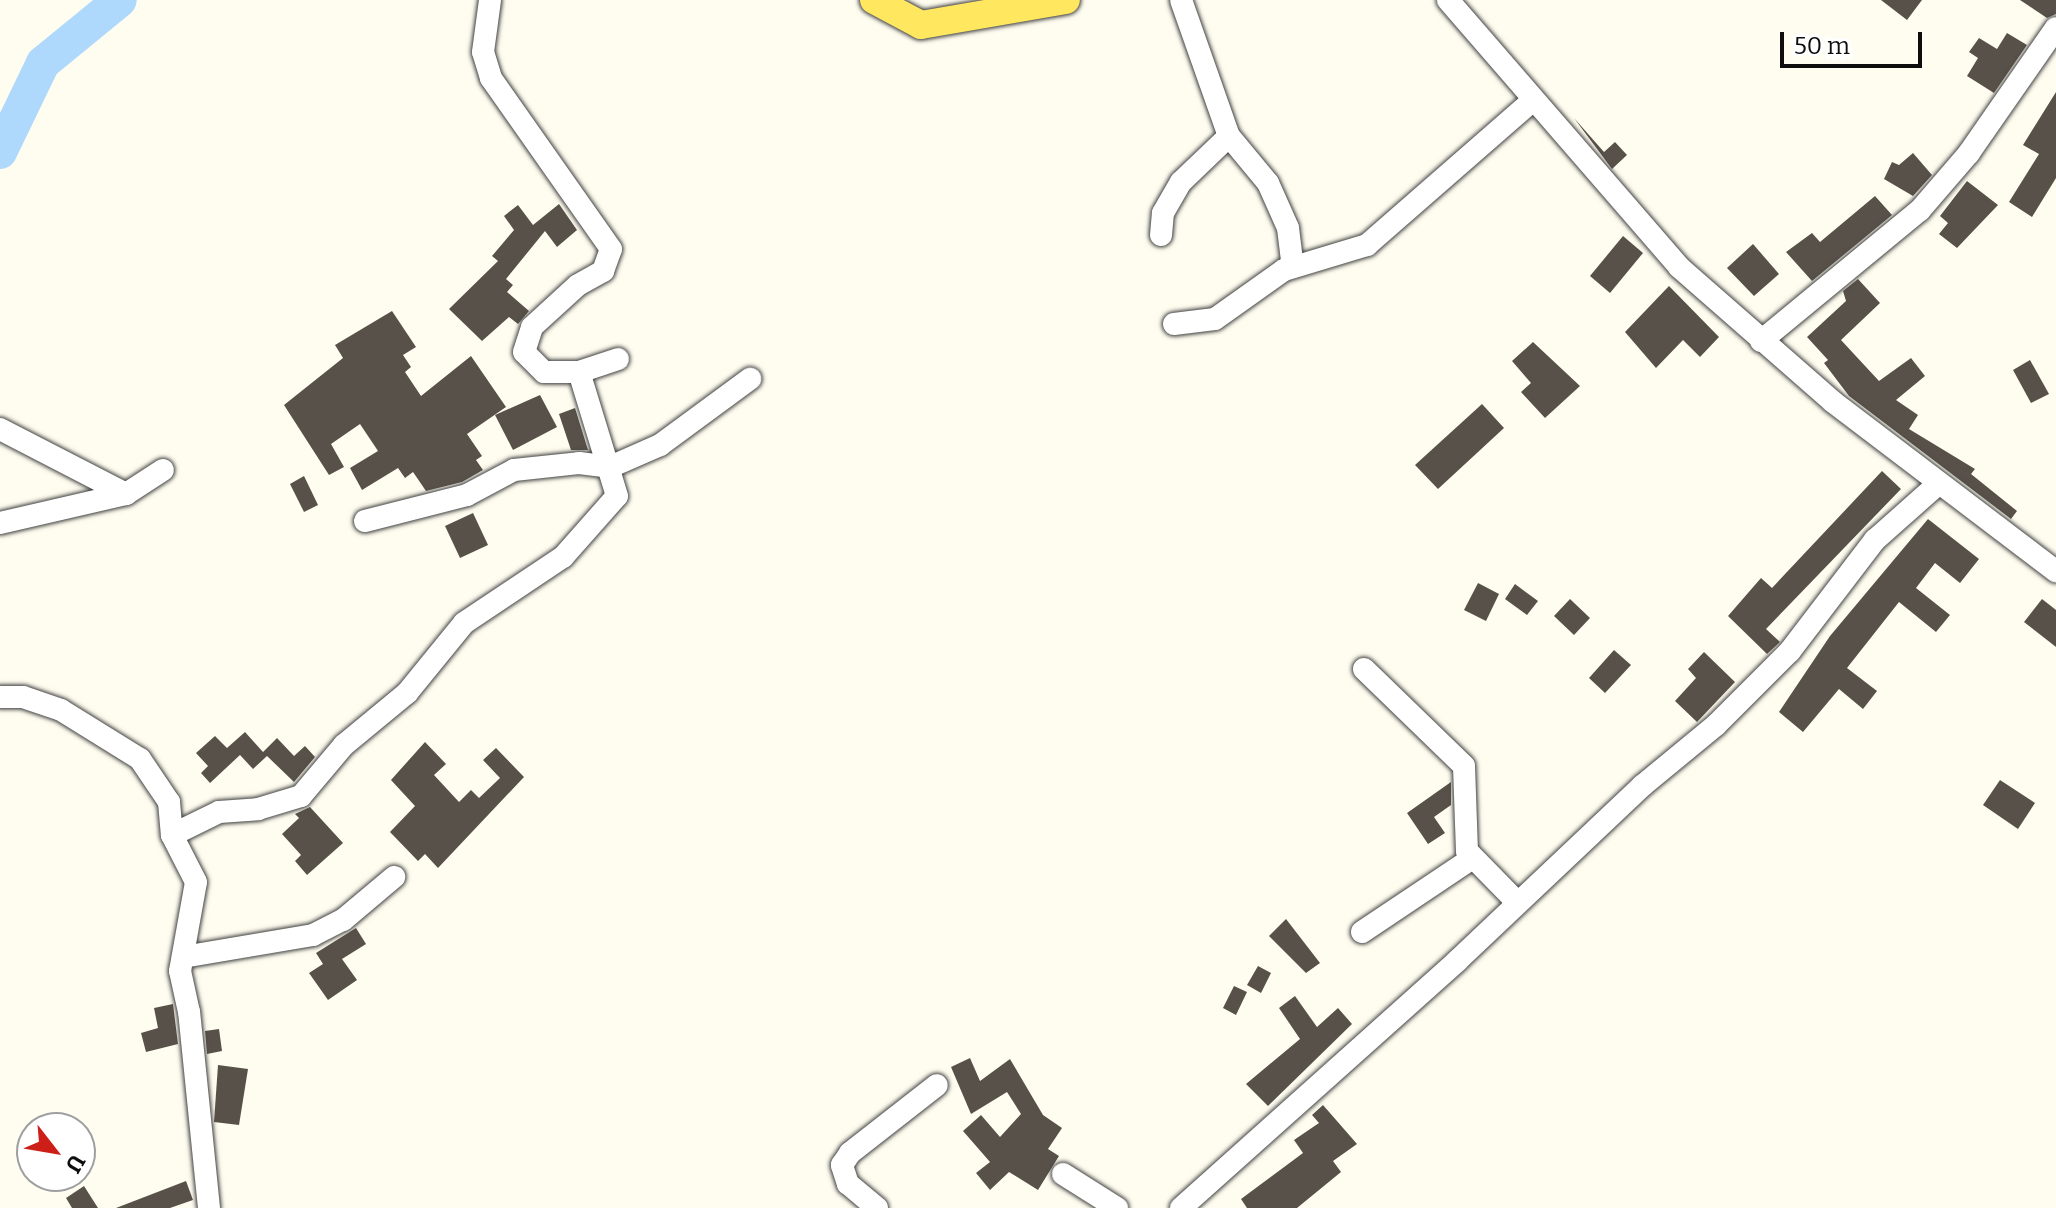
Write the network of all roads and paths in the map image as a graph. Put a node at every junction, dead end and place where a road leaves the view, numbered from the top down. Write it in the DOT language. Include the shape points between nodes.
graph roads {
  1 [pos="490,0"];
  2 [pos="874,0"];
  3 [pos="1066,0"];
  4 [pos="1181,0"];
  5 [pos="1448,0"];
  6 [pos="2056,28"];
  7 [pos="1532,101"];
  8 [pos="1229,136"];
  9 [pos="1161,235"];
  10 [pos="1293,267"];
  11 [pos="1174,324"];
  12 [pos="1761,341"];
  13 [pos="618,359"];
  14 [pos="579,372"];
  15 [pos="750,379"];
  16 [pos="0,429"];
  17 [pos="610,467"];
  18 [pos="163,470"];
  19 [pos="1937,485"];
  20 [pos="126,494"];
  21 [pos="365,521"];
  22 [pos="0,523"];
  23 [pos="2056,571"];
  24 [pos="1364,669"];
  25 [pos="0,697"];
  26 [pos="172,835"];
  27 [pos="1471,859"];
  28 [pos="394,877"];
  29 [pos="1517,902"];
  30 [pos="1362,932"];
  31 [pos="183,957"];
  32 [pos="937,1085"];
  33 [pos="1063,1174"];
  34 [pos="209,1208"];
  35 [pos="877,1208"];
  36 [pos="1117,1208"];
  37 [pos="1181,1208"];
  1 -- 14 [label="street" via="483,52 491,78 611,249 603,271 547,309 524,345 528,361 544,372"];
  2 -- 3 [label="main road" via="921,25"];
  4 -- 8 [label="street"];
  5 -- 7 [label="street"];
  6 -- 12 [label="street" via="1969,153 1920,210"];
  7 -- 10 [label="street" via="1374,239 1338,258"];
  7 -- 12 [label="street" via="1679,267"];
  8 -- 9 [label="street" via="1181,182 1163,213"];
  8 -- 10 [label="street" via="1268,183 1288,228"];
  10 -- 11 [label="street" via="1230,312"];
  12 -- 19 [label="street"];
  13 -- 14 [label="street"];
  14 -- 17 [label="street"];
  15 -- 17 [label="street" via="660,445"];
  16 -- 20 [label="street"];
  17 -- 21 [label="street" via="579,463 514,470 467,495"];
  17 -- 26 [label="street" via="617,496 609,511 563,557 464,623 407,693 344,745 301,796 271,807 219,812"];
  18 -- 20 [label="street"];
  19 -- 23 [label="street"];
  19 -- 29 [label="street" via="1875,540 1790,651 1716,725"];
  20 -- 22 [label="street"];
  24 -- 27 [label="street" via="1464,766 1465,843"];
  25 -- 26 [label="street" via="23,697 61,710 140,759 169,802"];
  26 -- 31 [label="street" via="196,882"];
  27 -- 29 [label="street"];
  27 -- 30 [label="street"];
  28 -- 31 [label="street" via="343,920 313,935"];
  29 -- 37 [label="street"];
  31 -- 34 [label="street" via="181,985 189,1012"];
  32 -- 35 [label="street" via="850,1153 842,1165 848,1184"];
  33 -- 36 [label="street"];
}
